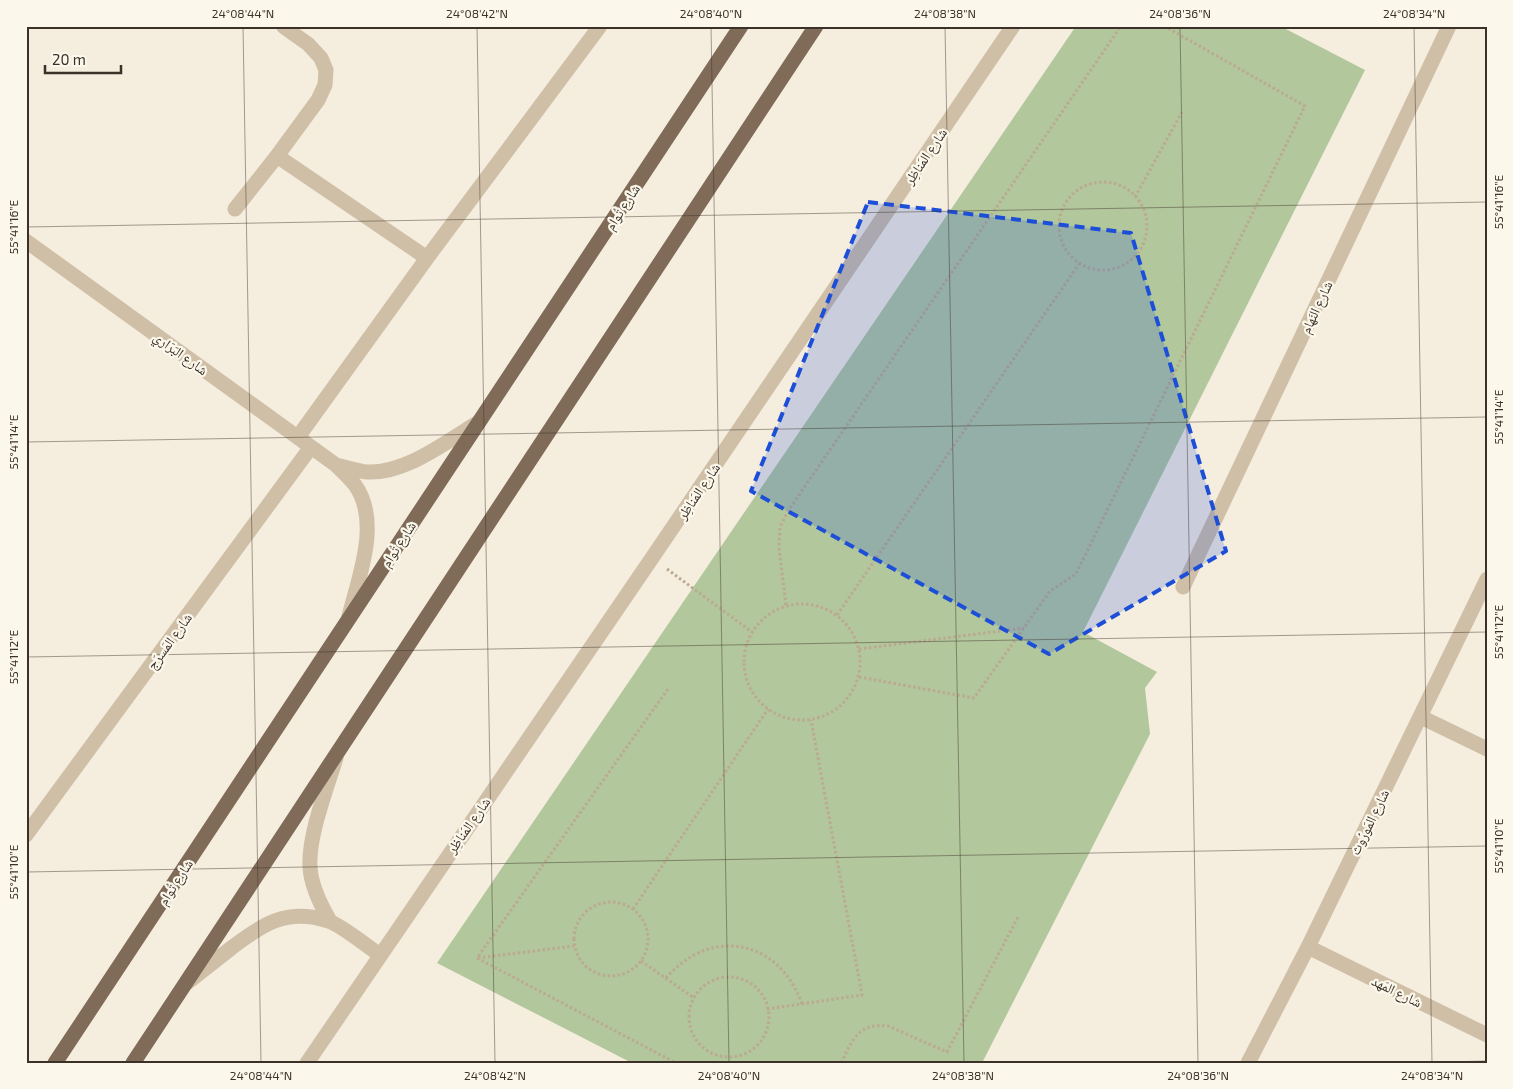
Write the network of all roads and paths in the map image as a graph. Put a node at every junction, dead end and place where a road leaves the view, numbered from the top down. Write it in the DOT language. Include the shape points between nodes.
graph roads {
  1 [pos="600,26"];
  2 [pos="741,26"];
  3 [pos="816,26"];
  4 [pos="1013,26"];
  5 [pos="1121,26"];
  6 [pos="1164,26"];
  7 [pos="1449,26"];
  8 [pos="284,27"];
  9 [pos="1182,112"];
  10 [pos="277,156"];
  11 [pos="1136,197"];
  12 [pos="235,209"];
  13 [pos="26,241"];
  14 [pos="427,258"];
  15 [pos="1079,264"];
  16 [pos="479,422"];
  17 [pos="298,437"];
  18 [pos="311,447"];
  19 [pos="336,465"];
  20 [pos="652,558"];
  21 [pos="1487,579"];
  22 [pos="1183,587"];
  23 [pos="786,605"];
  24 [pos="837,615"];
  25 [pos="348,620"];
  26 [pos="1024,628"];
  27 [pos="752,632"];
  28 [pos="859,649"];
  29 [pos="858,677"];
  30 [pos="668,690"];
  31 [pos="768,709"];
  32 [pos="1421,717"];
  33 [pos="811,720"];
  34 [pos="1487,749"];
  35 [pos="338,752"];
  36 [pos="26,835"];
  37 [pos="633,909"];
  38 [pos="1020,915"];
  39 [pos="330,921"];
  40 [pos="574,946"];
  41 [pos="1308,947"];
  42 [pos="380,955"];
  43 [pos="477,958"];
  44 [pos="641,961"];
  45 [pos="666,978"];
  46 [pos="184,985"];
  47 [pos="694,998"];
  48 [pos="802,1004"];
  49 [pos="767,1009"];
  50 [pos="1487,1035"];
  51 [pos="55,1063"];
  52 [pos="133,1063"];
  53 [pos="307,1063"];
  54 [pos="676,1063"];
  55 [pos="841,1063"];
  56 [pos="1248,1063"];
  1 -- 14 [label="street"];
  2 -- 16 [label="main road, شارع تُوام"];
  3 -- 35 [label="main road"];
  4 -- 20 [label="street, شارع المَناظِر"];
  5 -- 23 [label="path" via="788,511 780,527 779,548"];
  6 -- 26 [label="path" via="1305,106 1076,574 1050,591"];
  7 -- 22 [label="street, شارع النَهام"];
  8 -- 10 [label="street" via="308,44 321,58 326,70 325,85 318,100"];
  9 -- 11 [label="path"];
  10 -- 12 [label="street"];
  10 -- 14 [label="street"];
  11 -- 15 [label="path" via="1146,226 1143,244 1136,255 1116,269 1091,269"];
  11 -- 15 [label="path" via="1120,186 1102,182 1089,184 1069,198 1062,208 1059,233 1070,256"];
  13 -- 17 [label="street, شارع البَرَاري"];
  14 -- 17 [label="street"];
  15 -- 24 [label="path"];
  16 -- 19 [label="street, شارع البَرَاري" via="396,468 366,472"];
  16 -- 25 [label="main road, شارع تُوام"];
  17 -- 18 [label="street, شارع البَرَاري"];
  18 -- 19 [label="street, شارع البَرَاري"];
  18 -- 36 [label="street, شارع المَسرَج"];
  19 -- 25 [label="street, شارع البَرَاري" via="362,496 368,523 368,536"];
  20 -- 27 [label="path"];
  20 -- 42 [label="street, شارع المَناظِر"];
  21 -- 32 [label="street, شارع المَورُوث"];
  23 -- 24 [label="path" via="813,604"];
  23 -- 27 [label="path" via="773,611"];
  24 -- 28 [label="path" via="855,636"];
  25 -- 51 [label="main road, شارع تُوام"];
  26 -- 28 [label="path"];
  26 -- 29 [label="path" via="974,698"];
  27 -- 31 [label="path" via="744,659 745,673 757,699"];
  28 -- 29 [label="path"];
  29 -- 33 [label="path" via="846,701 830,713"];
  30 -- 43 [label="path"];
  31 -- 33 [label="path" via="796,720"];
  31 -- 37 [label="path"];
  32 -- 34 [label="street"];
  32 -- 41 [label="street, شارع المَورُوث"];
  33 -- 48 [label="path" via="862,996"];
  35 -- 39 [label="street" via="310,848 314,888"];
  35 -- 46 [label="main road"];
  37 -- 40 [label="path" via="612,902 591,907 577,924"];
  37 -- 44 [label="path" via="641,917 647,934 646,951"];
  38 -- 55 [label="path" via="947,1052 888,1026 878,1025 868,1027 854,1037"];
  39 -- 42 [label="street"];
  39 -- 46 [label="street" via="295,916 265,924"];
  40 -- 43 [label="path"];
  40 -- 44 [label="path" via="584,965 603,976 624,974"];
  41 -- 50 [label="street, شارع المَهد"];
  41 -- 56 [label="street, شارع المَورُوث"];
  42 -- 53 [label="street, شارع المَناظِر"];
  43 -- 54 [label="path"];
  44 -- 45 [label="path"];
  45 -- 47 [label="path"];
  45 -- 48 [label="path" via="676,966 703,950 719,946 750,949 778,964 797,989"];
  46 -- 52 [label="main road"];
  47 -- 49 [label="path" via="712,982 735,978 756,988"];
  47 -- 49 [label="path" via="689,1020 692,1032 698,1042 717,1056 740,1056 760,1042 766,1032"];
  48 -- 49 [label="path"];
}
